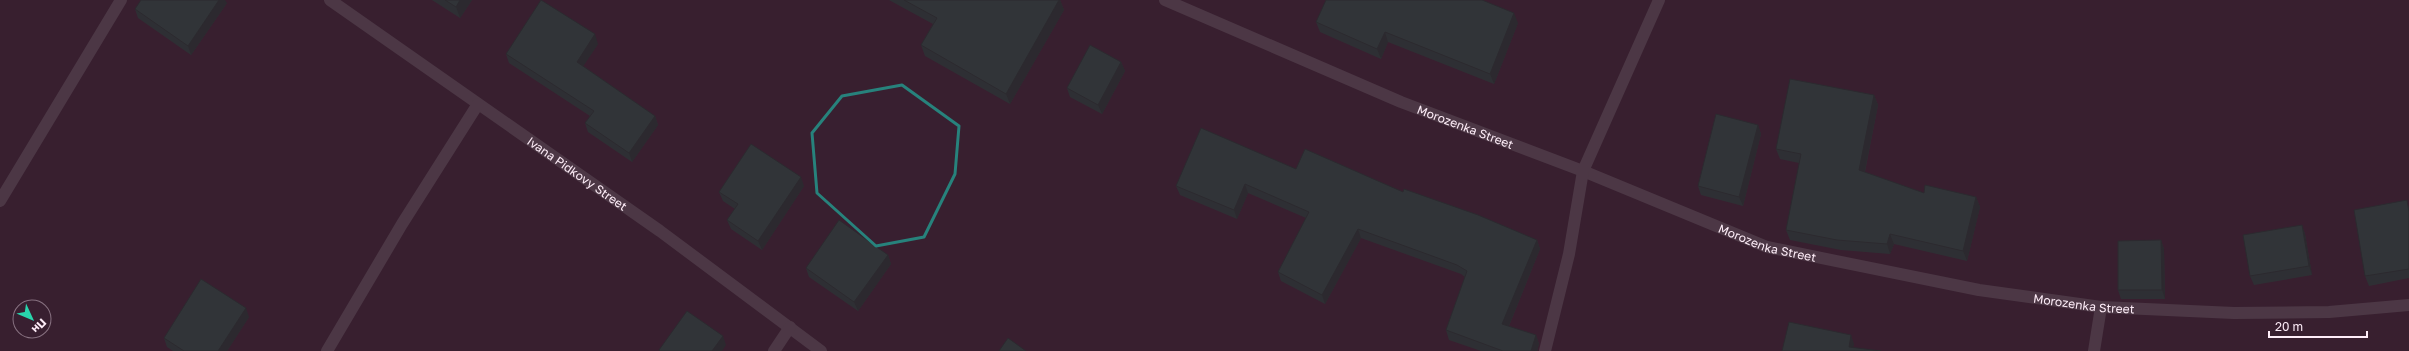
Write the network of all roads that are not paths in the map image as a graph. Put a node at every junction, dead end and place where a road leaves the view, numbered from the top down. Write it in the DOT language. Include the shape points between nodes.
graph roads {
  1 [pos="121,0"];
  2 [pos="330,0"];
  3 [pos="1165,0"];
  4 [pos="1659,0"];
  5 [pos="478,104"];
  6 [pos="1583,171"];
  7 [pos="0,201"];
  8 [pos="2409,305"];
  9 [pos="2101,307"];
  10 [pos="790,328"];
  11 [pos="327,351"];
  12 [pos="774,351"];
  13 [pos="822,351"];
  14 [pos="1545,351"];
  15 [pos="2094,351"];
  1 -- 7 [label="street"];
  2 -- 5 [label="street, Ivana Pidkovy Street"];
  3 -- 6 [label="street, Morozenka Street" via="1401,102"];
  4 -- 6 [label="street"];
  5 -- 10 [label="street, Ivana Pidkovy Street" via="660,231"];
  5 -- 11 [label="street" via="402,224"];
  6 -- 9 [label="street, Morozenka Street" via="1767,248 1979,290"];
  6 -- 14 [label="street" via="1569,254"];
  8 -- 9 [label="street, Morozenka Street" via="2329,312 2234,313"];
  9 -- 15 [label="street"];
  10 -- 12 [label="street"];
  10 -- 13 [label="street, Ivana Pidkovy Street"];
}
